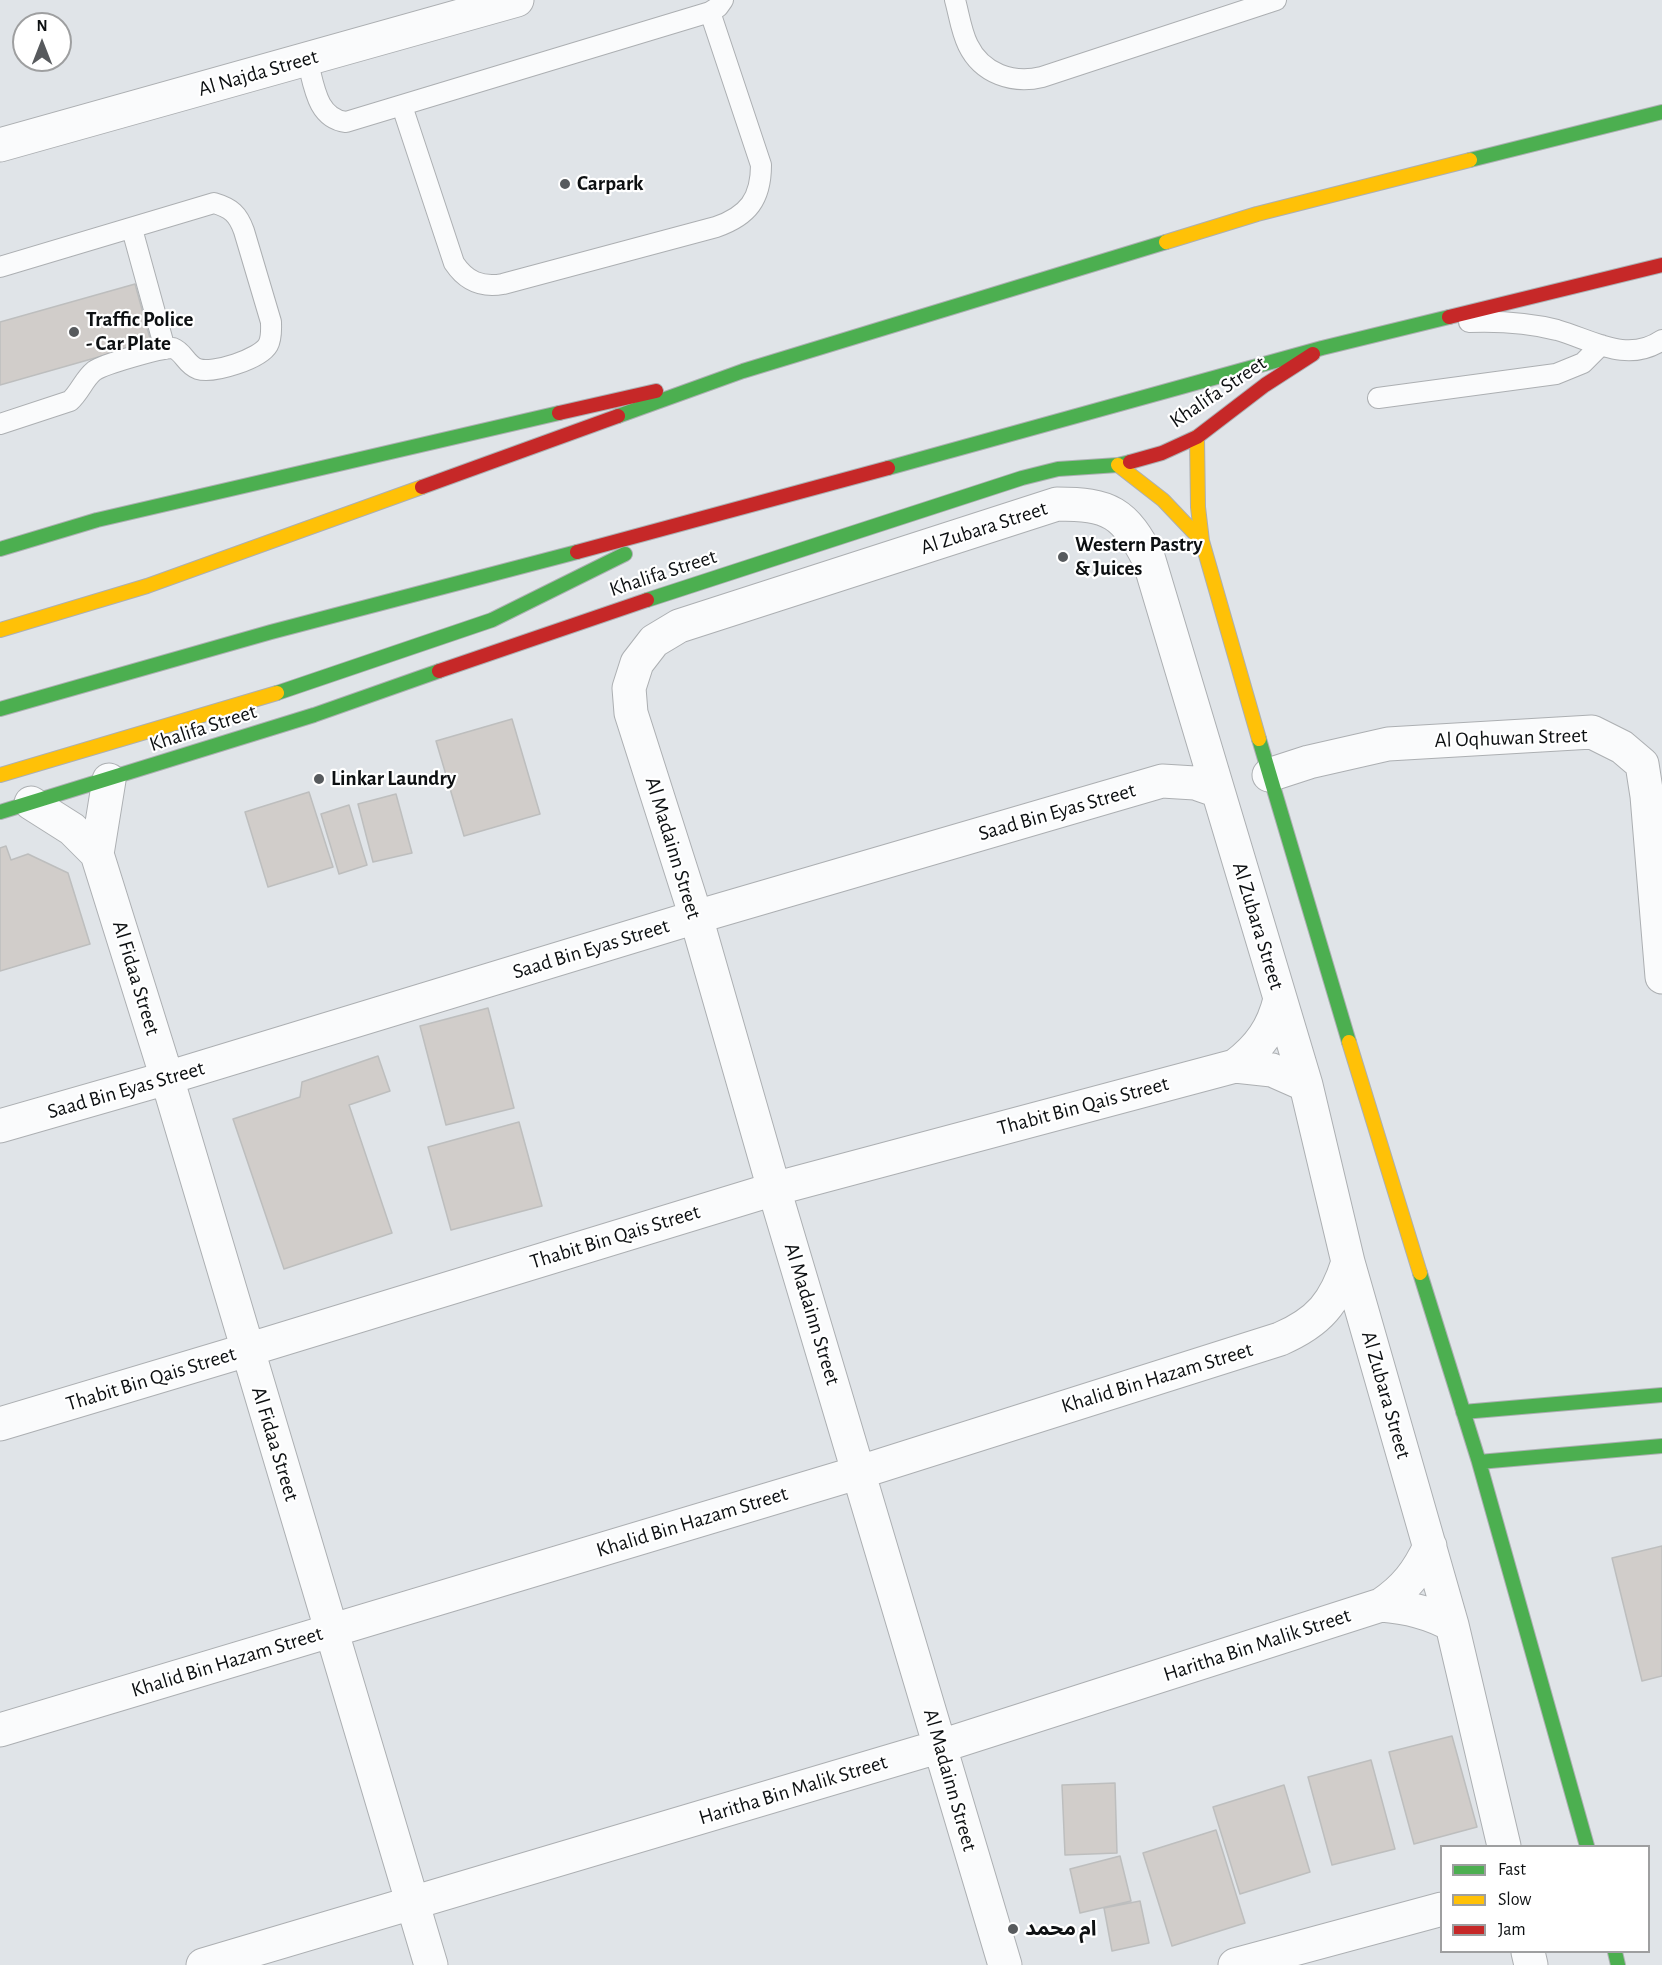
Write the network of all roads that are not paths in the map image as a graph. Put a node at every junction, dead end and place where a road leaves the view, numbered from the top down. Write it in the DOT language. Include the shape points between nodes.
graph roads {
  1 [pos="517,0"];
  2 [pos="955,0"];
  3 [pos="1276,0"];
  4 [pos="717,6"];
  5 [pos="307,59"];
  6 [pos="402,105"];
  7 [pos="1662,112"];
  8 [pos="0,145"];
  9 [pos="132,229"];
  10 [pos="1662,265"];
  11 [pos="0,267"];
  12 [pos="1410,326"];
  13 [pos="1601,345"];
  14 [pos="1660,345"];
  15 [pos="1322,348"];
  16 [pos="165,350"];
  17 [pos="743,371"];
  18 [pos="1378,398"];
  19 [pos="0,424"];
  20 [pos="1197,437"];
  21 [pos="1118,465"];
  22 [pos="686,524"];
  23 [pos="1202,541"];
  24 [pos="0,549"];
  25 [pos="0,630"];
  26 [pos="637,663"];
  27 [pos="0,709"];
  28 [pos="1269,775"];
  29 [pos="0,776"];
  30 [pos="109,780"];
  31 [pos="1218,791"];
  32 [pos="31,803"];
  33 [pos="0,812"];
  34 [pos="97,854"];
  35 [pos="696,917"];
  36 [pos="1662,977"];
  37 [pos="1280,999"];
  38 [pos="1235,1066"];
  39 [pos="167,1078"];
  40 [pos="1306,1086"];
  41 [pos="0,1126"];
  42 [pos="774,1189"];
  43 [pos="1347,1262"];
  44 [pos="247,1350"];
  45 [pos="1662,1395"];
  46 [pos="1463,1412"];
  47 [pos="0,1424"];
  48 [pos="1662,1446"];
  49 [pos="1479,1462"];
  50 [pos="860,1472"];
  51 [pos="1430,1546"];
  52 [pos="1381,1605"];
  53 [pos="1452,1625"];
  54 [pos="331,1630"];
  55 [pos="0,1730"];
  56 [pos="940,1746"];
  57 [pos="1504,1845"];
  58 [pos="1587,1845"];
  59 [pos="412,1903"];
  60 [pos="1440,1910"];
  61 [pos="203,1965"];
  62 [pos="431,1965"];
  63 [pos="1005,1965"];
  64 [pos="1235,1965"];
  1 -- 5 [label="street, Al Najda Street"];
  2 -- 3 [label="lane" via="976,58 989,69 1016,80 1042,77"];
  4 -- 6 [label="lane"];
  4 -- 6 [label="lane" via="761,165 761,181 748,207 716,227 503,284 481,285 461,273 454,263"];
  5 -- 6 [label="lane" via="321,105 330,117 346,122"];
  5 -- 8 [label="street, Al Najda Street"];
  7 -- 17 [label="main road" via="1257,214"];
  9 -- 11 [label="lane"];
  9 -- 16 [label="lane"];
  9 -- 16 [label="lane" via="214,203 228,207 239,217 271,322 267,345 259,354 219,368 198,369 177,349"];
  10 -- 12 [label="main road, Khalifa Street"];
  12 -- 13 [label="lane" via="1446,322 1520,324 1556,330"];
  12 -- 15 [label="main road, Khalifa Street"];
  13 -- 14 [label="lane" via="1629,351"];
  13 -- 18 [label="lane" via="1583,363 1556,374"];
  15 -- 20 [label="main road, Khalifa Street"];
  15 -- 22 [label="main road, Khalifa Street"];
  16 -- 19 [label="lane" via="102,367 90,375 70,401"];
  17 -- 24 [label="main road" via="98,519"];
  17 -- 25 [label="main road" via="147,586"];
  20 -- 21 [label="main road, Khalifa Street" via="1162,453"];
  20 -- 23 [label="main road"];
  21 -- 23 [label="main road" via="1178,512"];
  21 -- 30 [label="main road, Khalifa Street" via="1058,470 1022,478"];
  22 -- 27 [label="main road, Khalifa Street" via="271,632"];
  22 -- 29 [label="main road" via="492,620 245,704"];
  23 -- 28 [label="main road"];
  26 -- 31 [label="street, Al Zubara Street" via="654,641 679,626 1057,504 1085,504 1112,511 1137,536 1149,560"];
  26 -- 35 [label="street, Al Madainn Street" via="629,688 631,713"];
  28 -- 36 [label="street, Al Oqhuwan Street" via="1388,744 1592,732 1622,747 1642,764"];
  28 -- 46 [label="main road"];
  30 -- 32 [label="main road, Khalifa Street"];
  30 -- 34 [label="street, Al Fidaa Street"];
  31 -- 35 [label="street, Saad Bin Eyas Street" via="1195,783 1162,781"];
  31 -- 37 [label="street, Al Zubara Street"];
  32 -- 33 [label="main road, Khalifa Street"];
  32 -- 34 [label="street, Al Fidaa Street" via="72,829"];
  34 -- 39 [label="street, Al Fidaa Street"];
  35 -- 39 [label="street, Saad Bin Eyas Street"];
  35 -- 42 [label="street, Al Madainn Street"];
  37 -- 38 [label="street" via="1266,1037"];
  37 -- 40 [label="street, Al Zubara Street"];
  38 -- 40 [label="street" via="1272,1070"];
  38 -- 42 [label="street, Thabit Bin Qais Street"];
  39 -- 41 [label="street, Saad Bin Eyas Street"];
  39 -- 44 [label="street, Al Fidaa Street"];
  40 -- 43 [label="street, Al Zubara Street"];
  42 -- 44 [label="street, Thabit Bin Qais Street"];
  42 -- 50 [label="street, Al Madainn Street"];
  43 -- 50 [label="street, Khalid Bin Hazam Street" via="1331,1302 1299,1331"];
  43 -- 51 [label="street, Al Zubara Street"];
  44 -- 47 [label="street, Thabit Bin Qais Street"];
  44 -- 54 [label="street, Al Fidaa Street"];
  45 -- 46 [label="main road"];
  46 -- 49 [label="main road"];
  48 -- 49 [label="main road"];
  49 -- 58 [label="main road"];
  50 -- 54 [label="street, Khalid Bin Hazam Street"];
  50 -- 56 [label="street, Al Madainn Street"];
  51 -- 52 [label="street, Haritha Bin Malik Street" via="1411,1580"];
  51 -- 53 [label="street, Al Zubara Street"];
  52 -- 53 [label="street, Haritha Bin Malik Street" via="1418,1610"];
  52 -- 56 [label="street, Haritha Bin Malik Street"];
  53 -- 57 [label="street, Al Zubara Street"];
  54 -- 55 [label="street, Khalid Bin Hazam Street"];
  54 -- 59 [label="street, Al Fidaa Street"];
  56 -- 59 [label="street, Haritha Bin Malik Street"];
  56 -- 63 [label="street, Al Madainn Street"];
  59 -- 61 [label="street, Haritha Bin Malik Street"];
  59 -- 62 [label="street, Al Fidaa Street"];
  60 -- 64 [label="street"];
}
